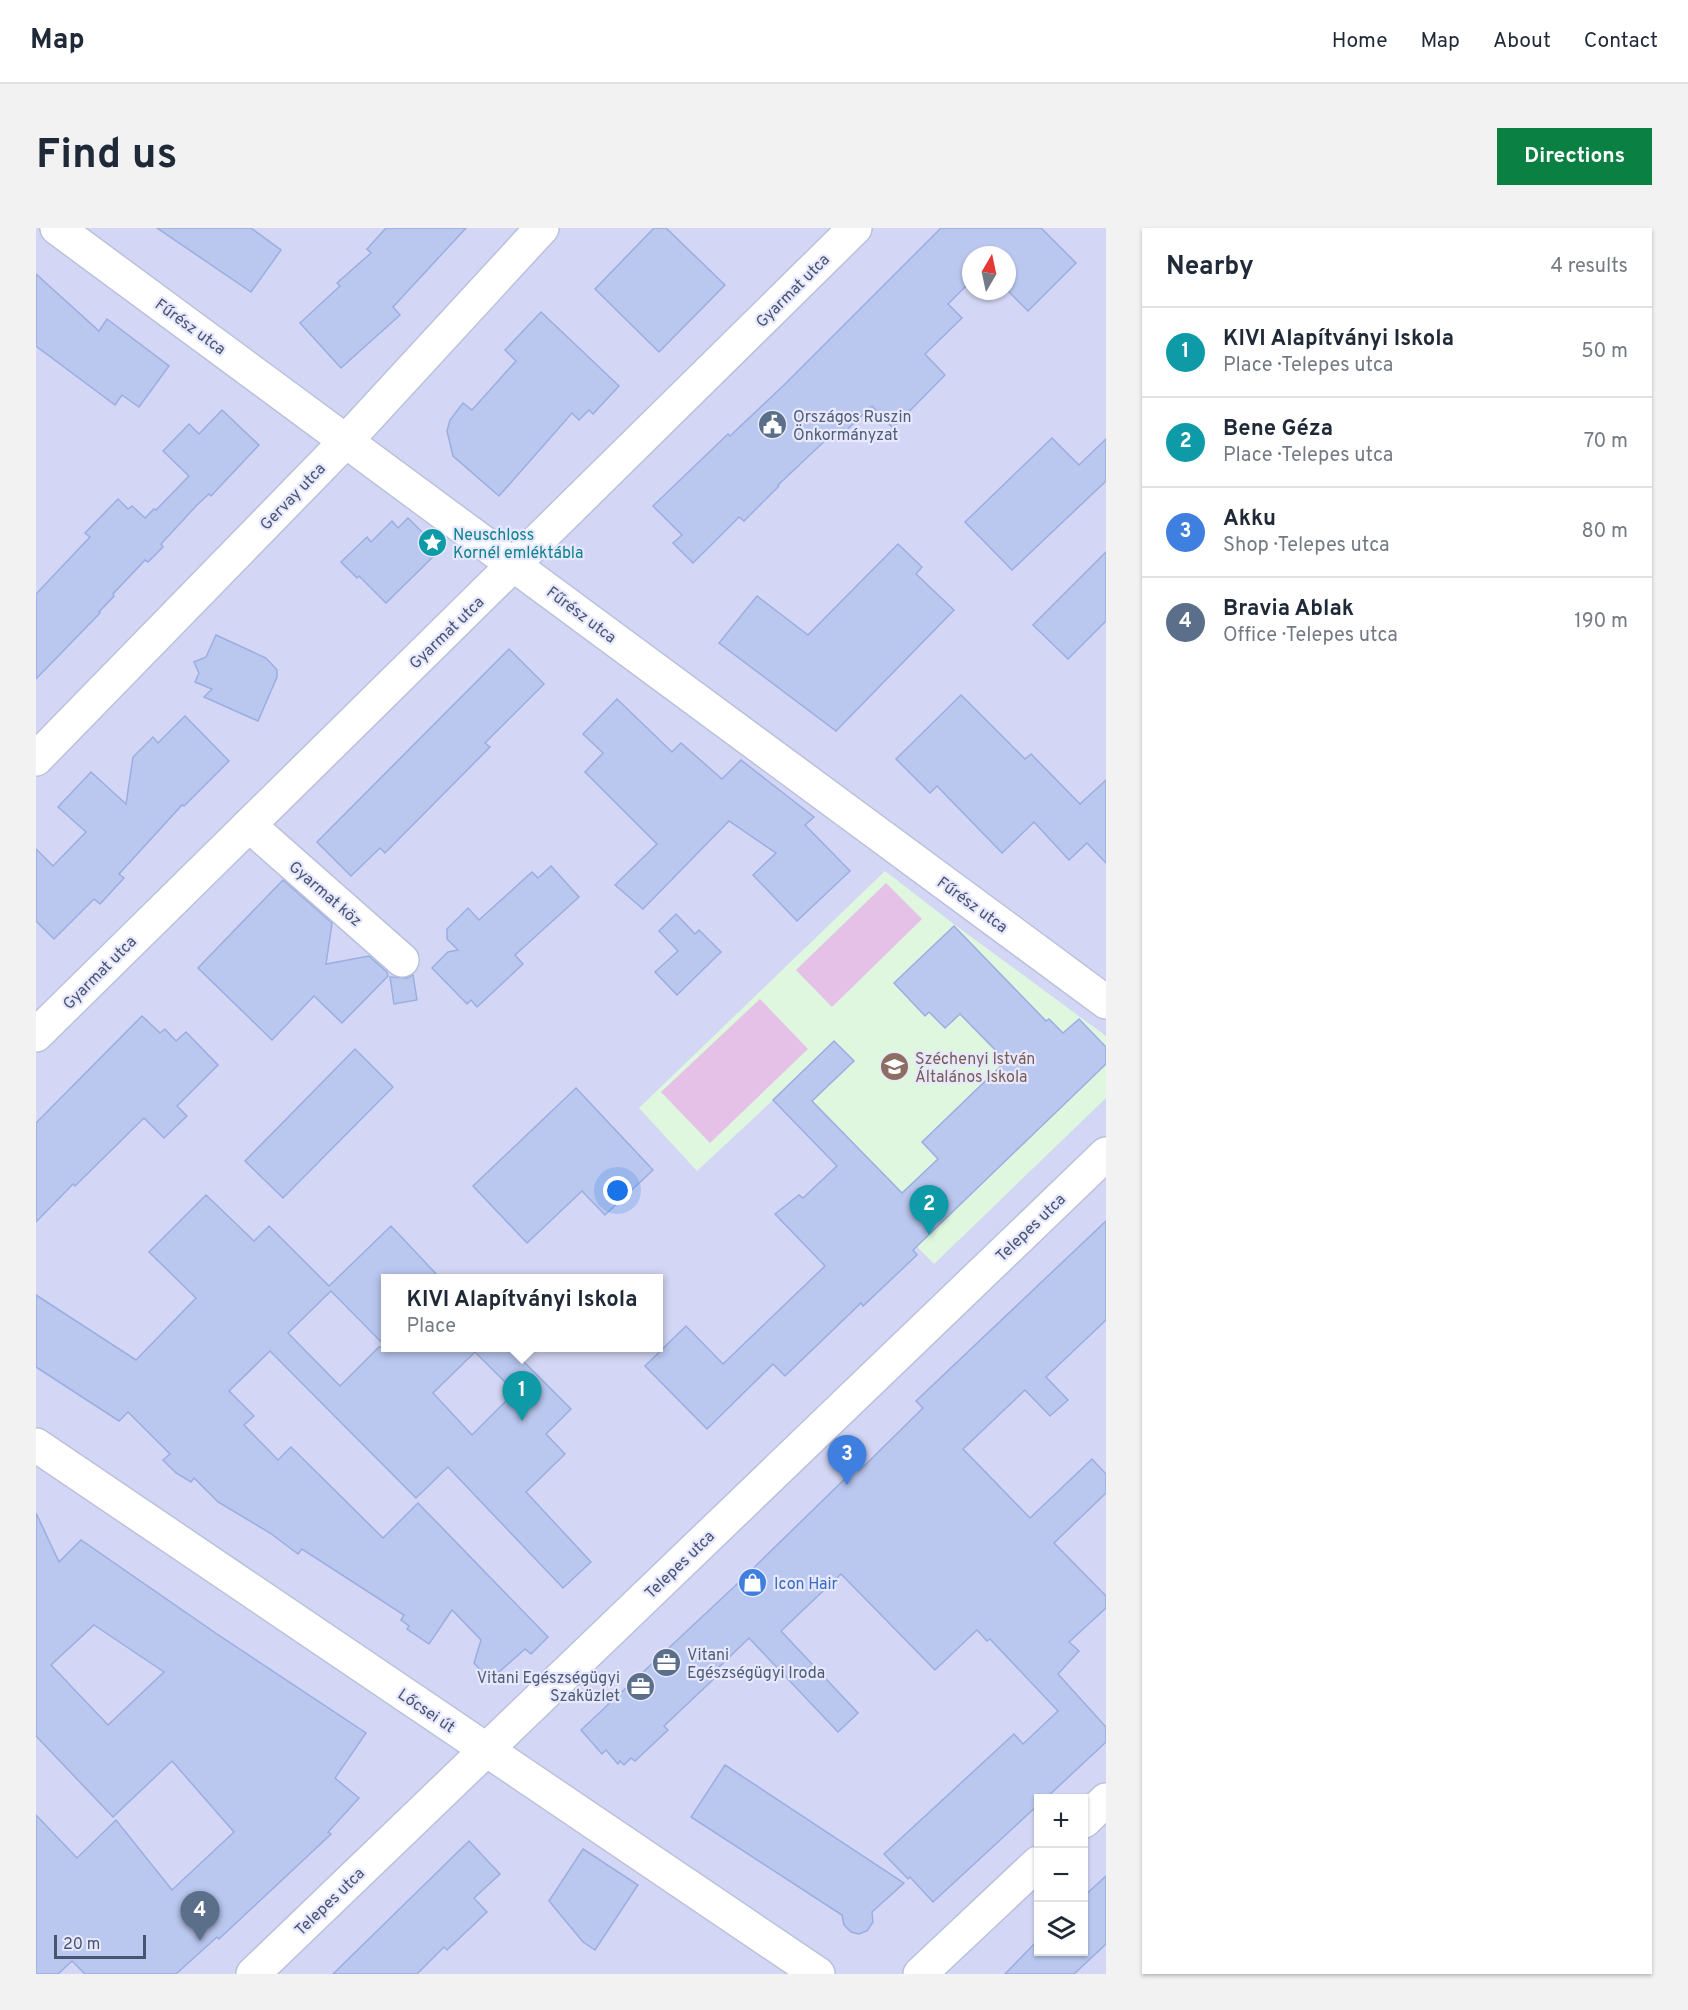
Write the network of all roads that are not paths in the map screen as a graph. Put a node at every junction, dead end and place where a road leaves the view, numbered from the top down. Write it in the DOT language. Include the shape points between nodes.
graph roads {
  1 [pos="57,228"];
  2 [pos="542,228"];
  3 [pos="855,228"];
  4 [pos="346,441"];
  5 [pos="515,564"];
  6 [pos="36,759"];
  7 [pos="249,825"];
  8 [pos="402,960"];
  9 [pos="1106,1002"];
  10 [pos="36,1035"];
  11 [pos="1106,1154"];
  12 [pos="36,1445"];
  13 [pos="486,1749"];
  14 [pos="1106,1800"];
  15 [pos="1088,1816"];
  16 [pos="1034,1867"];
  17 [pos="253,1974"];
  18 [pos="818,1974"];
  19 [pos="920,1974"];
  1 -- 4 [label="street, Fűrész utca"];
  2 -- 4 [label="street, Gervay utca"];
  3 -- 5 [label="street, Gyarmat utca"];
  4 -- 5 [label="street, Fűrész utca"];
  4 -- 6 [label="street, Gervay utca"];
  5 -- 7 [label="street, Gyarmat utca"];
  5 -- 9 [label="street, Fűrész utca"];
  7 -- 8 [label="street, Gyarmat köz"];
  7 -- 10 [label="street, Gyarmat utca"];
  11 -- 13 [label="street, Telepes utca"];
  12 -- 13 [label="street, Lőcsei út"];
  13 -- 17 [label="street, Telepes utca"];
  13 -- 18 [label="street, Lőcsei út"];
  14 -- 15 [label="street"];
  16 -- 19 [label="street"];
}
